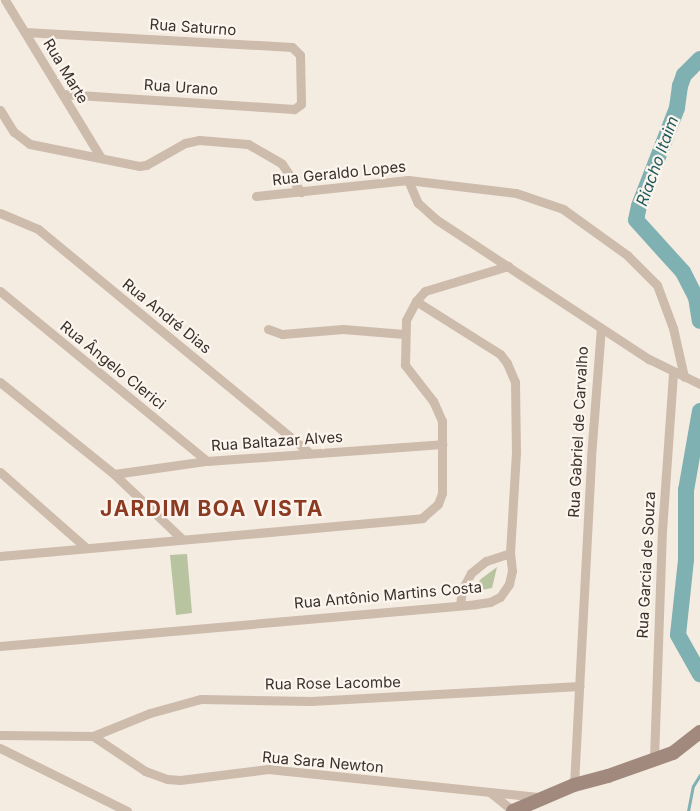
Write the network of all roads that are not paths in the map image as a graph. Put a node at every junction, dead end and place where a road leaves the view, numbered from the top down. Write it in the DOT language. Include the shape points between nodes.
graph roads {
  1 [pos="5,0"];
  2 [pos="25,32"];
  3 [pos="62,94"];
  4 [pos="297,108"];
  5 [pos="0,110"];
  6 [pos="100,158"];
  7 [pos="408,180"];
  8 [pos="301,192"];
  9 [pos="256,196"];
  10 [pos="0,213"];
  11 [pos="508,266"];
  12 [pos="0,291"];
  13 [pos="416,301"];
  14 [pos="601,328"];
  15 [pos="268,329"];
  16 [pos="404,334"];
  17 [pos="673,372"];
  18 [pos="684,377"];
  19 [pos="0,382"];
  20 [pos="699,384"];
  21 [pos="442,444"];
  22 [pos="310,453"];
  23 [pos="207,461"];
  24 [pos="0,472"];
  25 [pos="114,474"];
  26 [pos="181,537"];
  27 [pos="85,547"];
  28 [pos="510,553"];
  29 [pos="0,556"];
  30 [pos="460,605"];
  31 [pos="0,646"];
  32 [pos="580,686"];
  33 [pos="700,732"];
  34 [pos="0,735"];
  35 [pos="93,736"];
  36 [pos="0,748"];
  37 [pos="654,759"];
  38 [pos="574,785"];
  39 [pos="491,793"];
  40 [pos="542,798"];
  41 [pos="127,811"];
  42 [pos="513,811"];
  1 -- 2 [label="street, Rua Marte"];
  2 -- 3 [label="street, Rua Marte"];
  2 -- 4 [label="street, Rua Saturno" via="292,47 300,55 301,104"];
  3 -- 4 [label="street, Rua Urano"];
  3 -- 6 [label="street, Rua Marte"];
  5 -- 6 [label="street" via="14,132 30,144"];
  6 -- 8 [label="street" via="146,165 186,143 231,141 248,144 272,156"];
  7 -- 8 [label="street, Rua Geraldo Lopes"];
  7 -- 11 [label="street, Rua Gabriel de Carvalho" via="424,209"];
  7 -- 18 [label="street, Rua Geraldo Lopes" via="516,193 563,209 627,255 657,285 674,328"];
  8 -- 9 [label="street, Rua Geraldo Lopes"];
  10 -- 22 [label="street, Rua André Dias" via="38,229"];
  11 -- 13 [label="street" via="433,288"];
  11 -- 14 [label="street, Rua Gabriel de Carvalho"];
  12 -- 23 [label="street, Rua Ângelo Clerici"];
  13 -- 16 [label="street"];
  13 -- 28 [label="street, Rua Antônio Martins Costa" via="500,354 515,382 516,453"];
  14 -- 17 [label="street"];
  14 -- 32 [label="street, Rua Gabriel de Carvalho"];
  15 -- 16 [label="street" via="282,334 343,329"];
  16 -- 21 [label="street" via="405,365 440,411"];
  17 -- 18 [label="street"];
  17 -- 37 [label="street, Rua Garcia de Souza" via="662,531"];
  18 -- 20 [label="street"];
  19 -- 25 [label="street"];
  21 -- 22 [label="street, Rua Baltazar Alves"];
  21 -- 26 [label="street" via="442,493 438,504 422,518"];
  22 -- 23 [label="street, Rua Baltazar Alves"];
  23 -- 25 [label="street, Rua Baltazar Alves"];
  24 -- 27 [label="street"];
  25 -- 26 [label="street"];
  26 -- 27 [label="street"];
  27 -- 29 [label="street"];
  28 -- 30 [label="street" via="486,561 471,573"];
  28 -- 30 [label="street, Rua Antônio Martins Costa" via="512,571 500,597"];
  30 -- 31 [label="street, Rua Antônio Martins Costa"];
  32 -- 35 [label="street, Rua Rose Lacombe" via="311,701 201,699 150,712"];
  32 -- 38 [label="street, Rua Gabriel de Carvalho"];
  33 -- 37 [label="main road" via="687,744"];
  34 -- 35 [label="street"];
  35 -- 39 [label="street, Rua Sara Newton" via="145,771 167,779 268,769"];
  36 -- 41 [label="street"];
  37 -- 38 [label="main road"];
  38 -- 40 [label="main road"];
  39 -- 40 [label="street, Rua Sara Newton"];
  39 -- 42 [label="street"];
  40 -- 42 [label="main road"];
}
